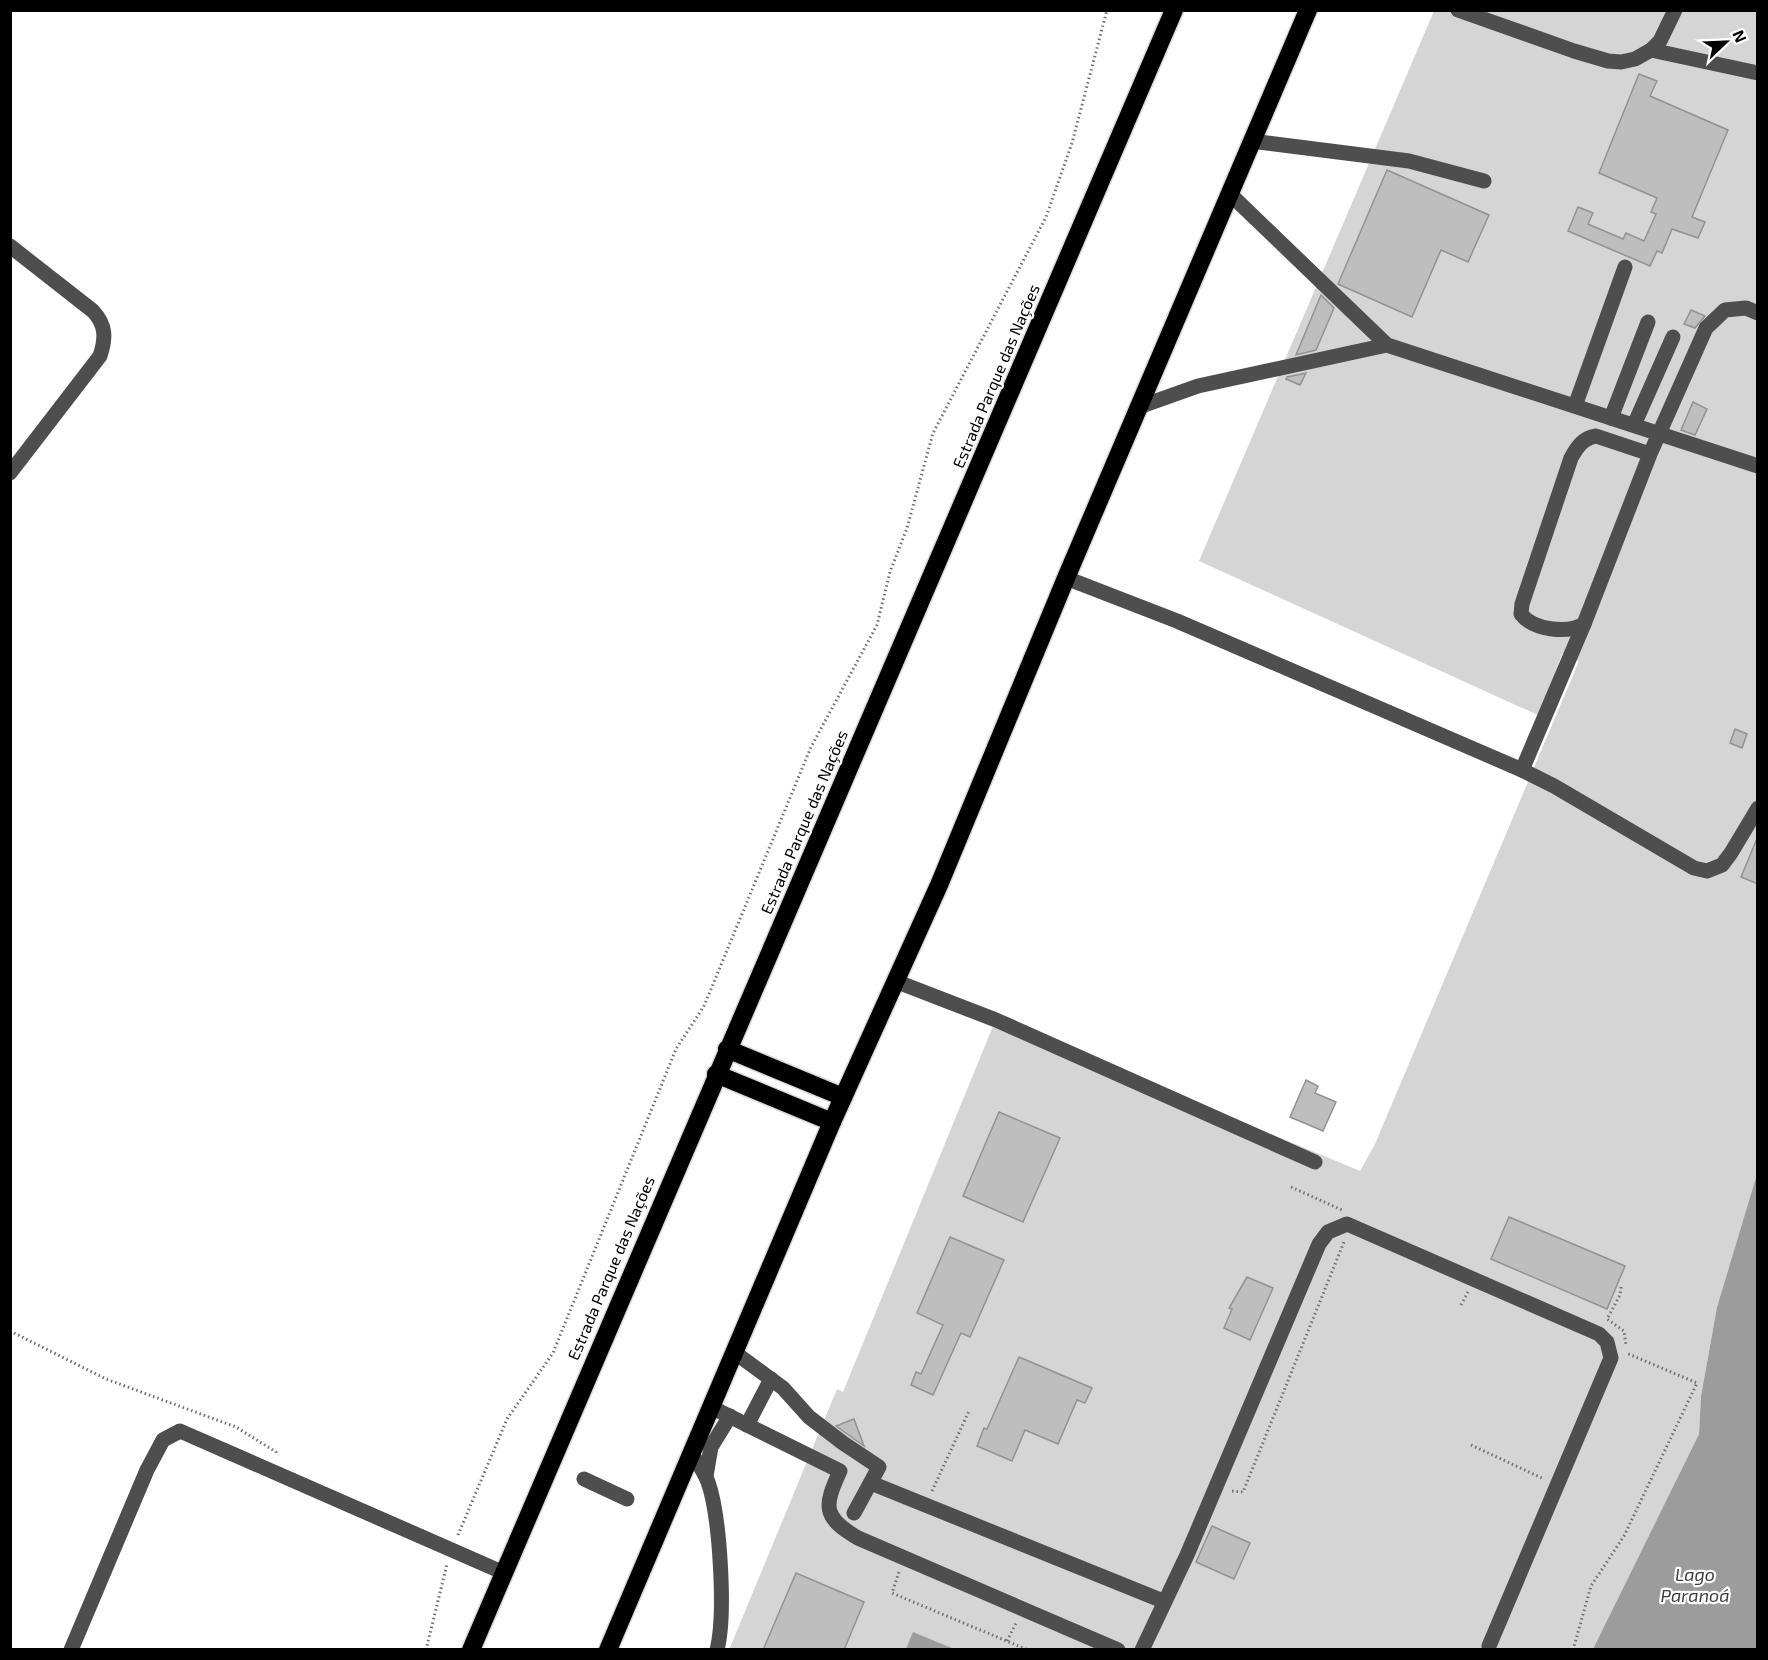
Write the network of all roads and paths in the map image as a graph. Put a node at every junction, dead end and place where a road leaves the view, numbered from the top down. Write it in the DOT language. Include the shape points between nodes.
graph roads {
  1 [pos="1107,10"];
  2 [pos="1174,10"];
  3 [pos="1308,10"];
  4 [pos="1458,10"];
  5 [pos="1675,10"];
  6 [pos="1651,50"];
  7 [pos="1758,73"];
  8 [pos="1251,141"];
  9 [pos="1484,181"];
  10 [pos="1229,193"];
  11 [pos="10,246"];
  12 [pos="1625,267"];
  13 [pos="1758,313"];
  14 [pos="1648,322"];
  15 [pos="1673,337"];
  16 [pos="1387,345"];
  17 [pos="1575,406"];
  18 [pos="1139,407"];
  19 [pos="1611,418"];
  20 [pos="1634,425"];
  21 [pos="1659,433"];
  22 [pos="1650,454"];
  23 [pos="1758,466"];
  24 [pos="10,472"];
  25 [pos="1066,578"];
  26 [pos="1584,624"];
  27 [pos="1522,770"];
  28 [pos="1758,808"];
  29 [pos="895,981"];
  30 [pos="727,1049"];
  31 [pos="716,1074"];
  32 [pos="843,1096"];
  33 [pos="832,1122"];
  34 [pos="1316,1162"];
  35 [pos="1347,1235"];
  36 [pos="1470,1287"];
  37 [pos="1621,1287"];
  38 [pos="1461,1305"];
  39 [pos="10,1331"];
  40 [pos="734,1352"];
  41 [pos="1626,1353"];
  42 [pos="1622,1364"];
  43 [pos="771,1379"];
  44 [pos="711,1407"];
  45 [pos="969,1411"];
  46 [pos="730,1416"];
  47 [pos="747,1425"];
  48 [pos="1471,1445"];
  49 [pos="691,1453"];
  50 [pos="279,1473"];
  51 [pos="706,1476"];
  52 [pos="584,1479"];
  53 [pos="1552,1482"];
  54 [pos="871,1483"];
  55 [pos="921,1487"];
  56 [pos="932,1491"];
  57 [pos="1225,1491"];
  58 [pos="943,1496"];
  59 [pos="627,1499"];
  60 [pos="854,1514"];
  61 [pos="451,1550"];
  62 [pos="904,1558"];
  63 [pos="502,1572"];
  64 [pos="1163,1601"];
  65 [pos="1022,1608"];
  66 [pos="1007,1641"];
  67 [pos="1489,1646"];
  68 [pos="71,1650"];
  69 [pos="426,1650"];
  70 [pos="471,1650"];
  71 [pos="608,1650"];
  72 [pos="717,1650"];
  73 [pos="1028,1650"];
  74 [pos="1118,1650"];
  75 [pos="1142,1650"];
  76 [pos="1573,1650"];
  1 -- 61 [label="path" via="1072,143 1046,217 933,433 877,625 811,747 705,1006 676,1049 553,1353 507,1419"];
  2 -- 30 [label="highway, Estrada Parque das Nações"];
  3 -- 8 [label="highway"];
  4 -- 6 [label="street" via="1608,61 1635,59"];
  5 -- 6 [label="street" via="1660,41"];
  6 -- 7 [label="street"];
  8 -- 9 [label="street" via="1410,161"];
  8 -- 10 [label="highway"];
  10 -- 16 [label="street"];
  10 -- 18 [label="highway"];
  11 -- 24 [label="street" via="93,310 106,341 100,356"];
  12 -- 17 [label="street"];
  13 -- 21 [label="street" via="1725,310 1711,322"];
  14 -- 19 [label="street"];
  15 -- 20 [label="street"];
  16 -- 17 [label="street"];
  16 -- 18 [label="street" via="1198,386"];
  17 -- 19 [label="street"];
  18 -- 25 [label="highway"];
  19 -- 20 [label="street"];
  20 -- 21 [label="street"];
  21 -- 22 [label="street"];
  21 -- 23 [label="street"];
  22 -- 26 [label="street"];
  22 -- 26 [label="street" via="1596,436 1588,437 1570,458 1521,609 1529,622 1556,629"];
  25 -- 27 [label="street" via="1199,630"];
  25 -- 29 [label="highway" via="939,885"];
  26 -- 27 [label="street"];
  27 -- 28 [label="street" via="1694,868 1707,871 1722,865"];
  29 -- 32 [label="highway"];
  29 -- 34 [label="street" via="996,1020"];
  30 -- 31 [label="highway, Estrada Parque das Nações"];
  30 -- 32 [label="highway"];
  31 -- 33 [label="highway"];
  31 -- 63 [label="highway, Estrada Parque das Nações"];
  32 -- 33 [label="highway"];
  33 -- 40 [label="highway"];
  35 -- 57 [label="path" via="1243,1492"];
  36 -- 38 [label="path"];
  37 -- 41 [label="path" via="1607,1320 1624,1331"];
  39 -- 50 [label="path" via="106,1379 236,1427 276,1452"];
  40 -- 43 [label="street"];
  40 -- 44 [label="highway"];
  41 -- 42 [label="path"];
  41 -- 76 [label="path" via="1697,1383 1624,1536 1591,1586"];
  43 -- 47 [label="street"];
  43 -- 54 [label="street" via="818,1423 879,1467"];
  44 -- 46 [label="street"];
  44 -- 49 [label="highway"];
  45 -- 56 [label="path"];
  46 -- 47 [label="street"];
  46 -- 51 [label="street" via="711,1447"];
  47 -- 62 [label="street" via="840,1471 828,1498 838,1526"];
  48 -- 53 [label="path"];
  49 -- 51 [label="street"];
  49 -- 71 [label="highway"];
  50 -- 61 [label="street"];
  50 -- 68 [label="street" via="190,1433 180,1431 163,1440"];
  51 -- 72 [label="street" via="716,1527 721,1619"];
  52 -- 59 [label="street"];
  54 -- 60 [label="street"];
  54 -- 64 [label="street"];
  55 -- 56 [label="path"];
  56 -- 58 [label="path"];
  61 -- 63 [label="street"];
  61 -- 69 [label="path"];
  62 -- 65 [label="street"];
  62 -- 66 [label="path" via="892,1593"];
  63 -- 70 [label="highway, Estrada Parque das Nações"];
  64 -- 67 [label="street" via="1319,1244 1328,1232 1347,1224 1599,1334 1610,1349 1611,1358"];
  64 -- 75 [label="street"];
  65 -- 66 [label="path"];
  65 -- 74 [label="street"];
  66 -- 73 [label="path"];
}
